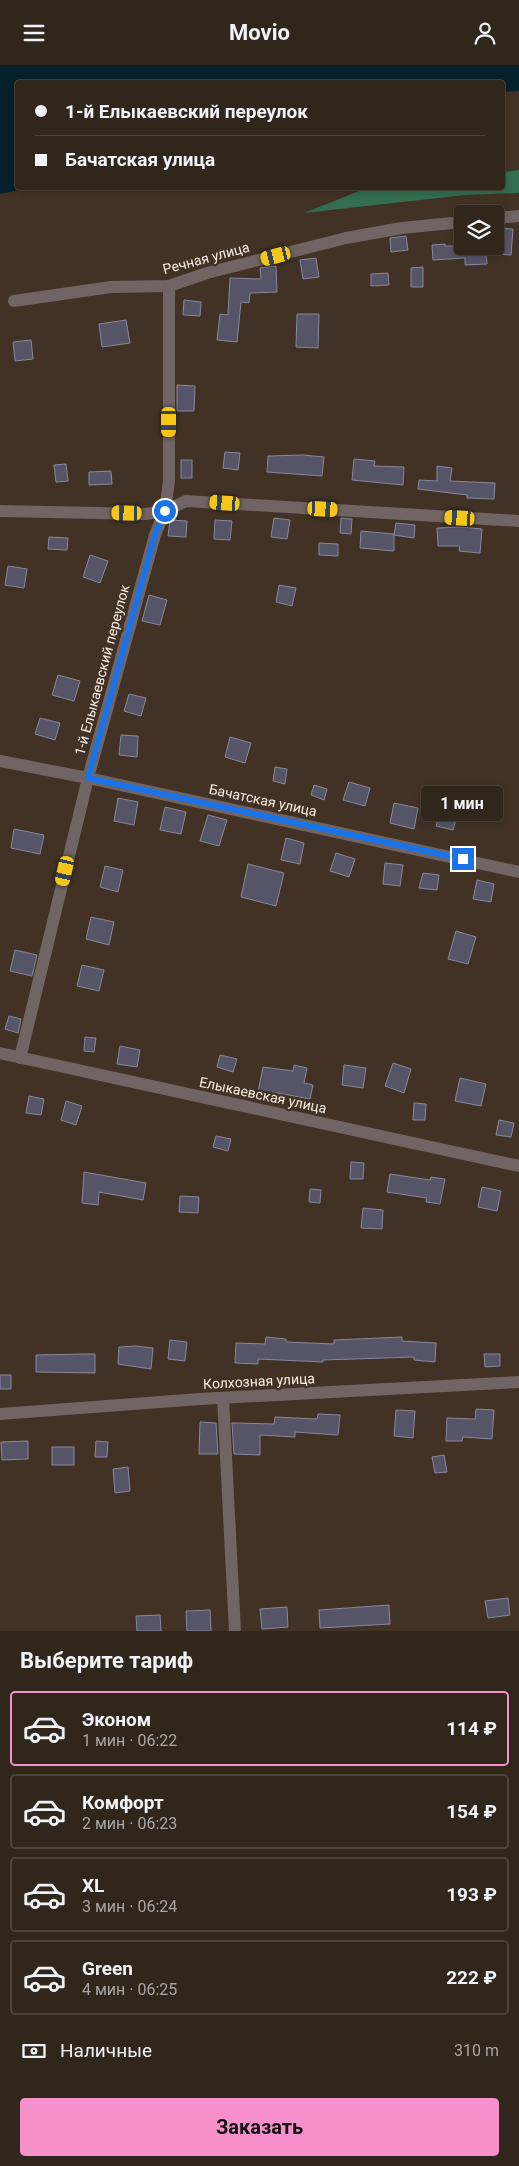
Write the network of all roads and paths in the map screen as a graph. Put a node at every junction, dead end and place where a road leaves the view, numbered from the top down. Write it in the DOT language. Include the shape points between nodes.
graph roads {
  1 [pos="519,216"];
  2 [pos="504,217"];
  3 [pos="454,223"];
  4 [pos="169,286"];
  5 [pos="14,301"];
  6 [pos="0,511"];
  7 [pos="165,511"];
  8 [pos="519,521"];
  9 [pos="0,761"];
  10 [pos="88,778"];
  11 [pos="519,872"];
  12 [pos="0,1053"];
  13 [pos="20,1059"];
  14 [pos="519,1166"];
  15 [pos="519,1382"];
  16 [pos="223,1398"];
  17 [pos="0,1414"];
  18 [pos="235,1631"];
  1 -- 2 [label="street"];
  3 -- 4 [label="street, Речная улица" via="346,238 207,273"];
  4 -- 5 [label="street, Речная улица" via="111,287"];
  4 -- 7 [label="street, 1-й Елыкаевский переулок"];
  6 -- 7 [label="street" via="145,514"];
  7 -- 8 [label="street" via="186,501"];
  7 -- 10 [label="street, 1-й Елыкаевский переулок" via="155,535"];
  9 -- 10 [label="street, Бачатская улица"];
  10 -- 11 [label="street, Бачатская улица"];
  10 -- 13 [label="street, 1-й Елыкаевский переулок"];
  12 -- 13 [label="street, Елыкаевская улица"];
  13 -- 14 [label="street, Елыкаевская улица"];
  15 -- 16 [label="street, Колхозная улица"];
  16 -- 17 [label="street, Колхозная улица"];
  16 -- 18 [label="street"];
}
